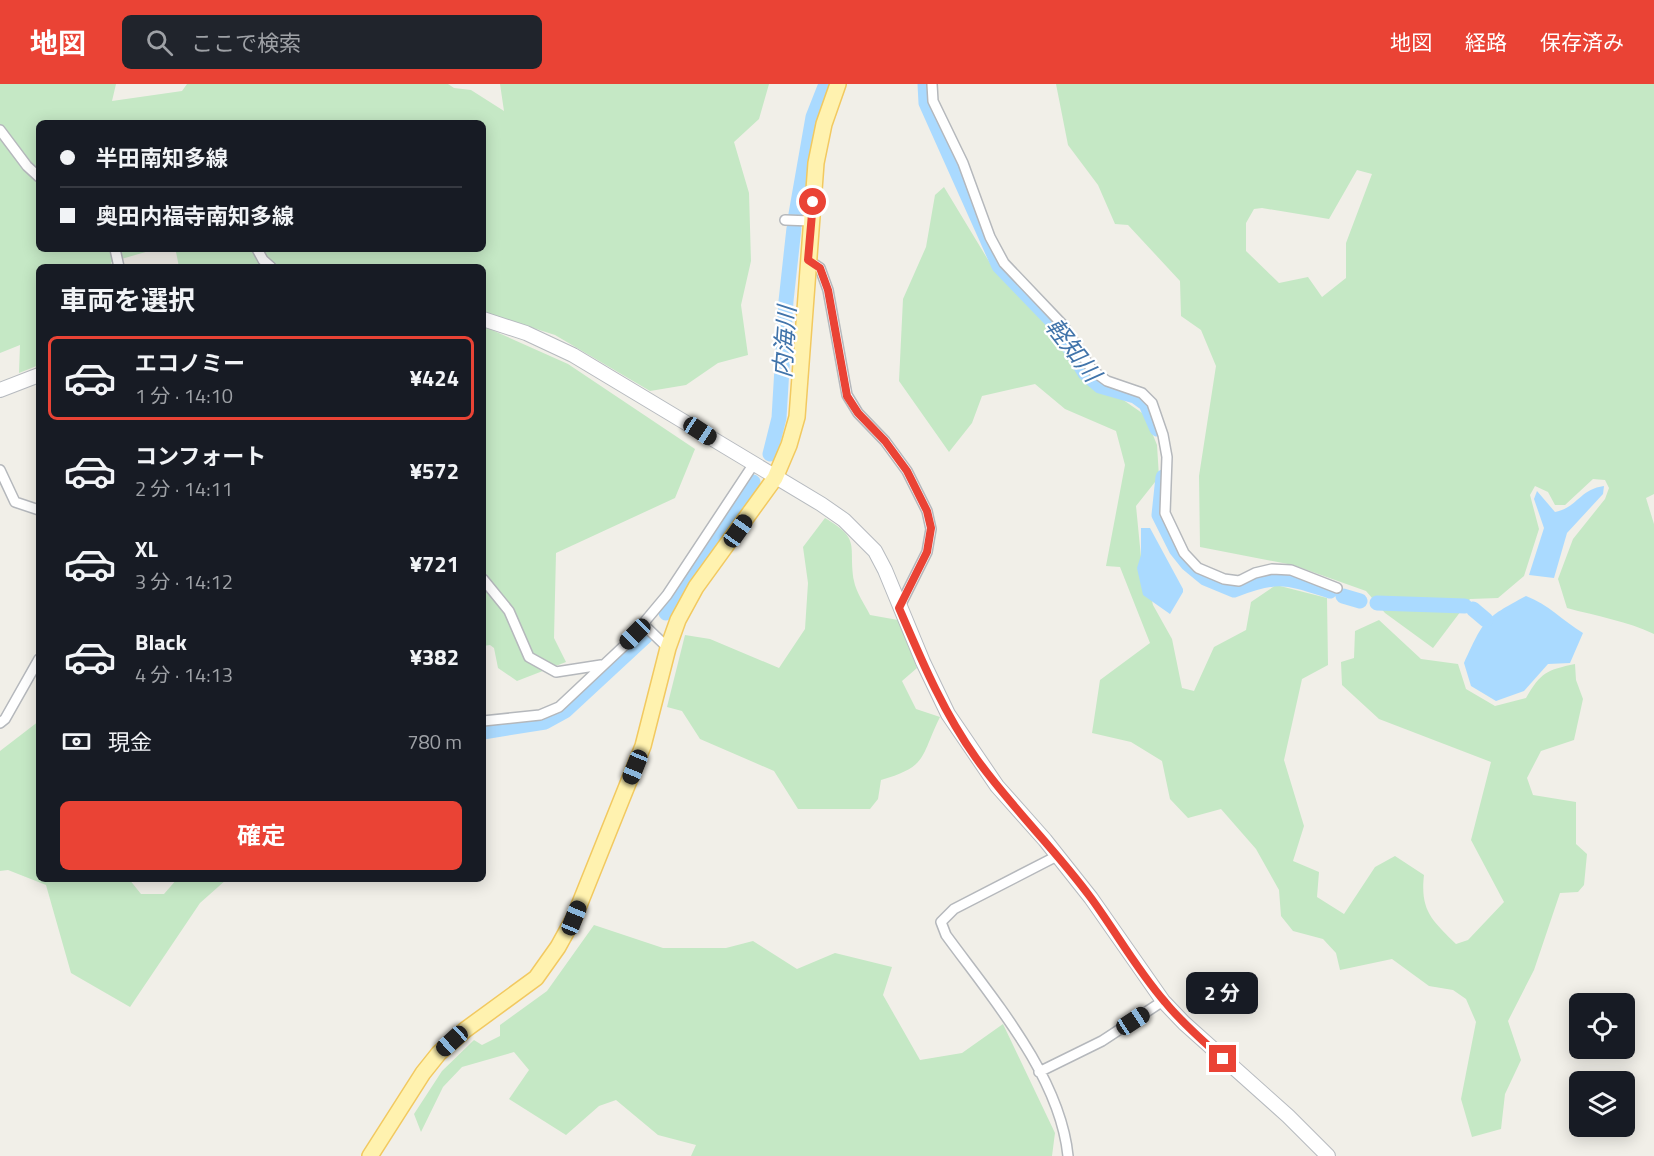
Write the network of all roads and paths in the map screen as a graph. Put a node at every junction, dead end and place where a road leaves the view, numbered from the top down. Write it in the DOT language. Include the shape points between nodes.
graph roads {
  1 [pos="838,84"];
  2 [pos="932,84"];
  3 [pos="0,130"];
  4 [pos="36,174"];
  5 [pos="785,220"];
  6 [pos="811,221"];
  7 [pos="259,252"];
  8 [pos="808,260"];
  9 [pos="268,264"];
  10 [pos="486,320"];
  11 [pos="36,376"];
  12 [pos="0,390"];
  13 [pos="753,465"];
  14 [pos="0,470"];
  15 [pos="775,478"];
  16 [pos="36,509"];
  17 [pos="486,583"];
  18 [pos="1337,588"];
  19 [pos="899,608"];
  20 [pos="644,625"];
  21 [pos="668,648"];
  22 [pos="36,664"];
  23 [pos="601,665"];
  24 [pos="486,721"];
  25 [pos="0,723"];
  26 [pos="1058,856"];
  27 [pos="1163,1001"];
  28 [pos="1039,1072"];
  29 [pos="370,1156"];
  30 [pos="1068,1156"];
  31 [pos="1328,1156"];
  1 -- 6 [label="main road" via="816,163"];
  2 -- 18 [label="street" via="933,101 1004,263 1063,325 1092,370 1107,381 1142,393 1152,403 1167,457 1165,513 1184,553 1198,568 1224,579 1239,581 1255,573 1291,570"];
  3 -- 4 [label="street"];
  5 -- 6 [label="street"];
  6 -- 8 [label="main road"];
  7 -- 9 [label="street"];
  8 -- 15 [label="main road" via="797,417"];
  8 -- 19 [label="street" via="820,268 828,290 847,396 907,471 927,511 931,528 927,552"];
  10 -- 13 [label="main road" via="573,355"];
  11 -- 12 [label="main road"];
  13 -- 15 [label="main road"];
  13 -- 20 [label="street"];
  14 -- 16 [label="street" via="15,502"];
  15 -- 19 [label="main road" via="821,504 863,536 885,570"];
  15 -- 21 [label="main road" via="696,587"];
  17 -- 23 [label="street" via="509,611 529,657 556,672"];
  19 -- 26 [label="main road" via="963,738 997,786"];
  20 -- 21 [label="street"];
  20 -- 23 [label="street"];
  21 -- 29 [label="main road" via="643,746 574,918 558,947 536,978 438,1053"];
  22 -- 25 [label="street"];
  23 -- 24 [label="street" via="559,706 540,715"];
  26 -- 27 [label="main road"];
  26 -- 28 [label="street" via="954,909 941,922"];
  27 -- 28 [label="street" via="1102,1041"];
  27 -- 31 [label="main road"];
  28 -- 30 [label="street" via="1060,1117"];
}
